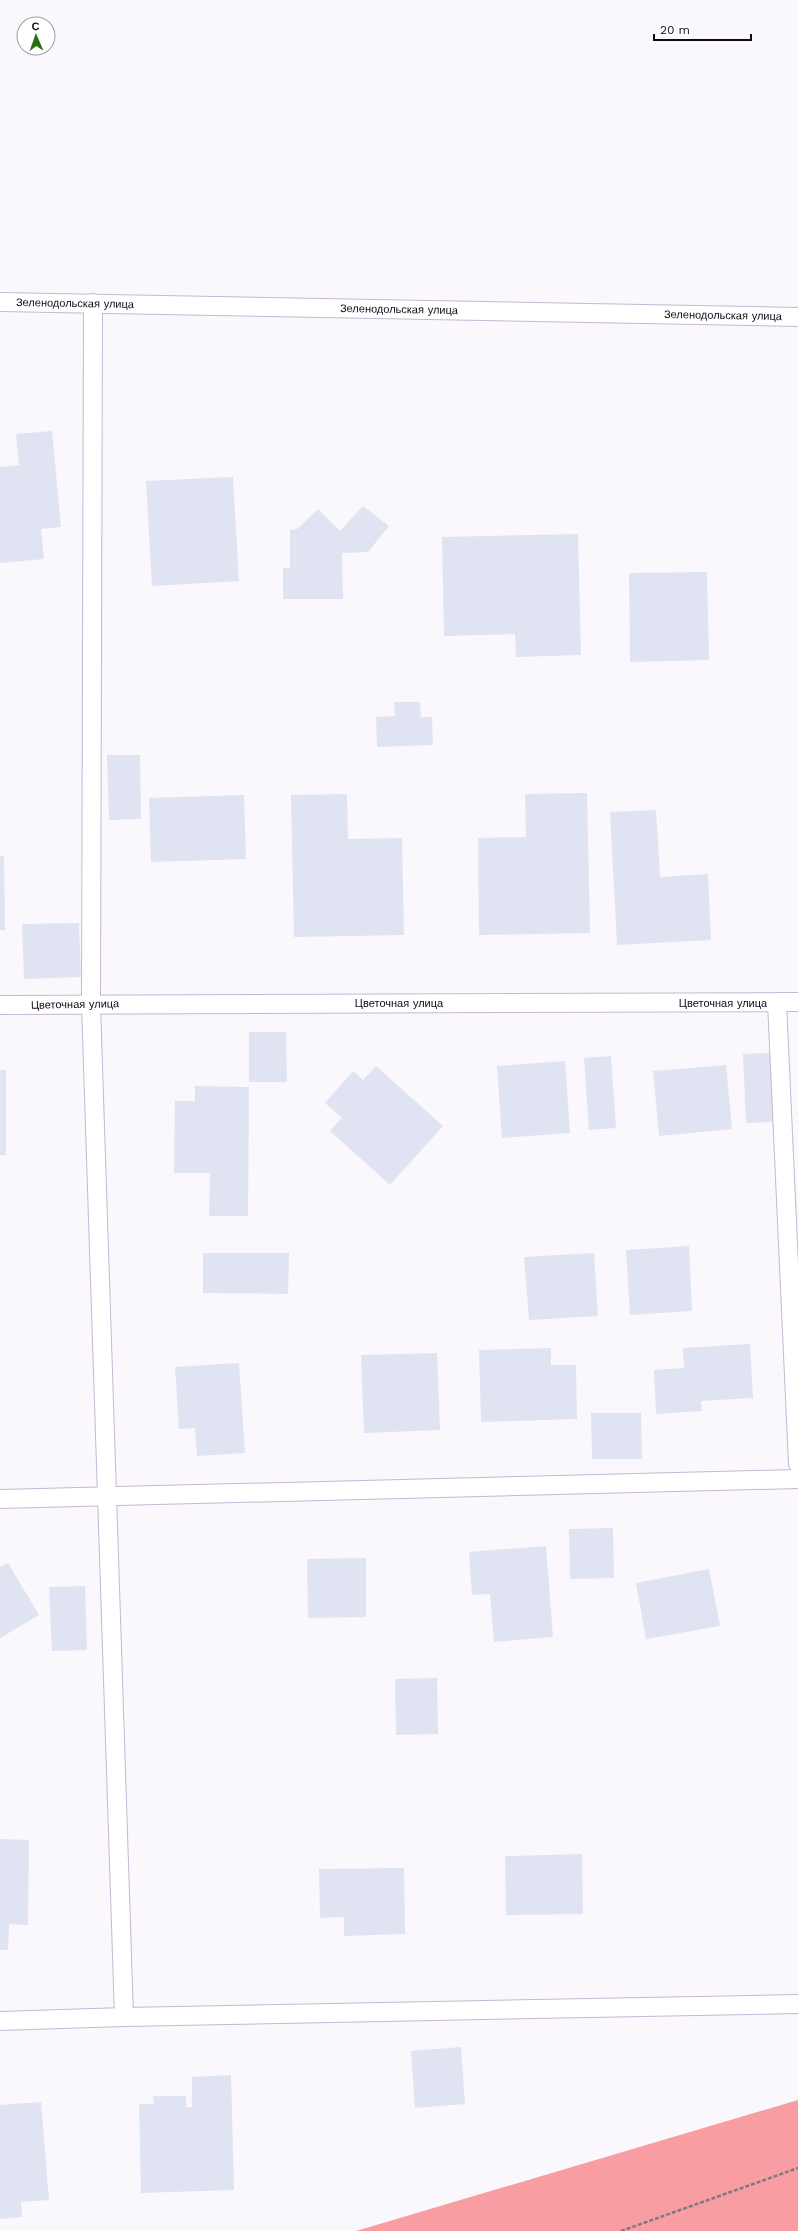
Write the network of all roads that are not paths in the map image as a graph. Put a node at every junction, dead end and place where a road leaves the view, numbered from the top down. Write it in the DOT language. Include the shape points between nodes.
graph roads {
  1 [pos="0,302"];
  2 [pos="93,303"];
  3 [pos="798,317"];
  4 [pos="777,1002"];
  5 [pos="798,1002"];
  6 [pos="91,1004"];
  7 [pos="0,1005"];
  8 [pos="798,1464"];
  9 [pos="798,1479"];
  10 [pos="106,1497"];
  11 [pos="0,1499"];
  12 [pos="798,2004"];
  13 [pos="124,2016"];
  14 [pos="0,2021"];
  1 -- 2 [label="lane, Зеленодольская улица"];
  2 -- 3 [label="lane, Зеленодольская улица"];
  2 -- 6 [label="lane"];
  4 -- 5 [label="lane, Цветочная улица"];
  4 -- 6 [label="lane, Цветочная улица"];
  4 -- 8 [label="lane"];
  6 -- 7 [label="lane, Цветочная улица"];
  6 -- 10 [label="lane"];
  9 -- 10 [label="lane"];
  10 -- 11 [label="lane"];
  10 -- 13 [label="lane"];
  12 -- 13 [label="lane"];
  13 -- 14 [label="lane"];
}
